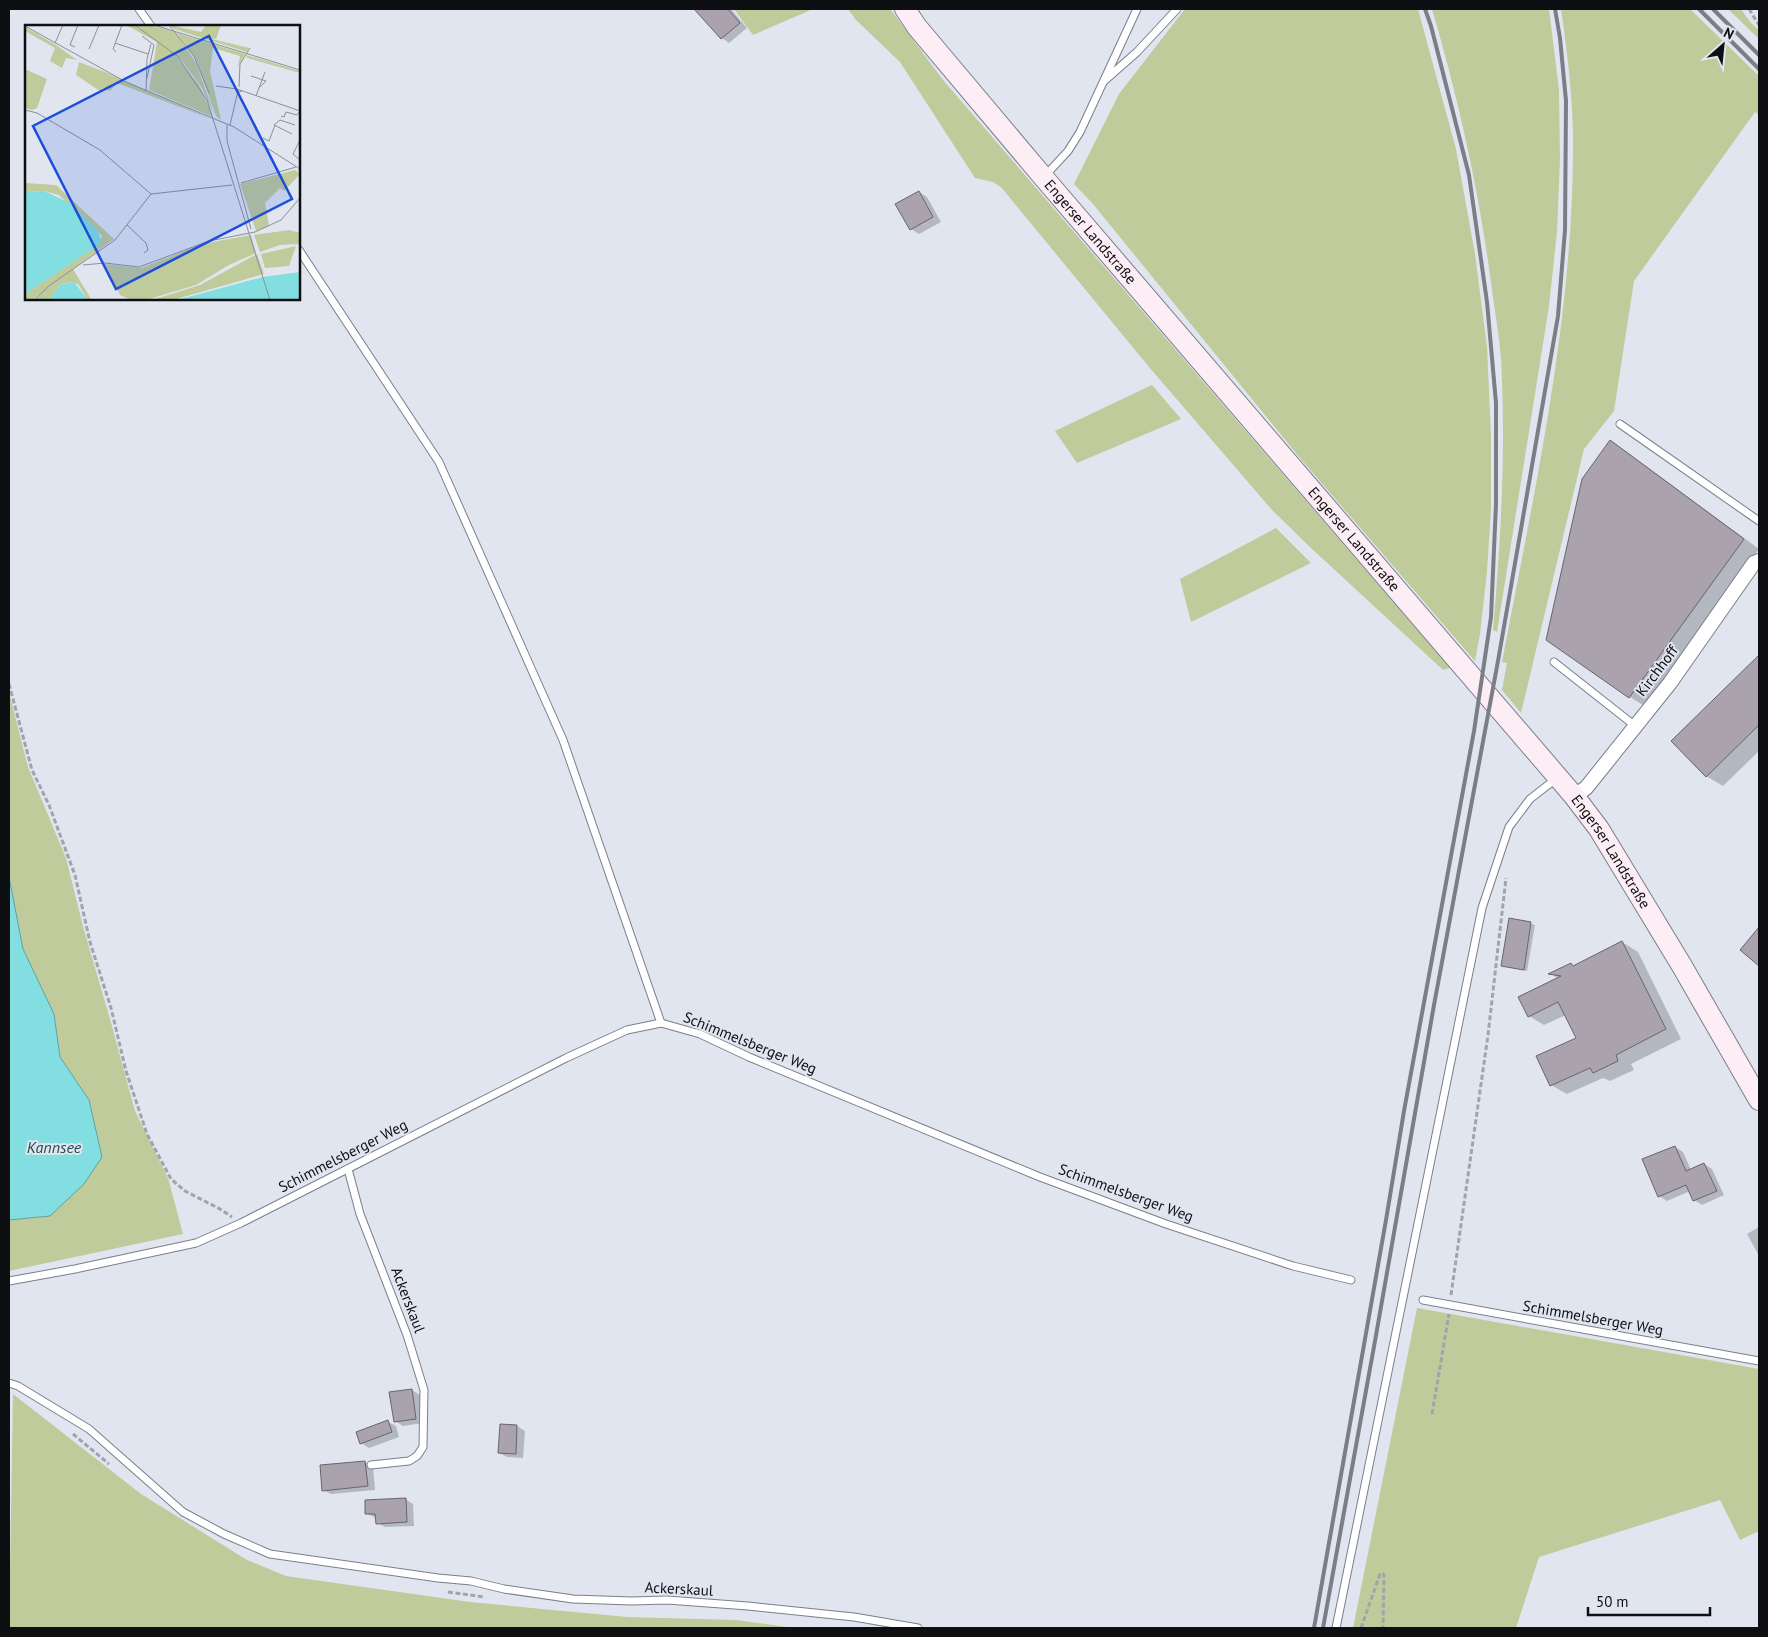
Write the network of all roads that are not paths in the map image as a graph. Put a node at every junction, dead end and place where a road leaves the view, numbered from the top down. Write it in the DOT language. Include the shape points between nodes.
graph roads {
  1 [pos="139,9"];
  2 [pos="905,9"];
  3 [pos="1137,9"];
  4 [pos="1177,9"];
  5 [pos="150,25"];
  6 [pos="1102,83"];
  7 [pos="1044,178"];
  8 [pos="300,252"];
  9 [pos="1620,424"];
  10 [pos="1759,521"];
  11 [pos="1759,561"];
  12 [pos="1554,662"];
  13 [pos="1634,726"];
  14 [pos="1558,778"];
  15 [pos="1574,796"];
  16 [pos="662,1023"];
  17 [pos="1759,1100"];
  18 [pos="348,1169"];
  19 [pos="1351,1280"];
  20 [pos="9,1281"];
  21 [pos="1423,1300"];
  22 [pos="1759,1361"];
  23 [pos="9,1383"];
  24 [pos="372,1465"];
  25 [pos="918,1628"];
  26 [pos="1336,1628"];
  1 -- 5 [label="lane"];
  2 -- 7 [label="main road, Engerser Landstraße"];
  3 -- 6 [label="lane"];
  4 -- 6 [label="lane" via="1137,52"];
  6 -- 7 [label="lane" via="1080,132"];
  7 -- 14 [label="main road, Engerser Landstraße"];
  8 -- 16 [label="lane" via="440,462 563,740"];
  9 -- 10 [label="lane"];
  11 -- 13 [label="street, Kirchhoff" via="1754,563 1670,683"];
  12 -- 13 [label="lane"];
  13 -- 15 [label="street, Kirchhoff" via="1586,788"];
  14 -- 15 [label="main road, Engerser Landstraße"];
  14 -- 26 [label="lane" via="1530,799 1509,827 1482,908"];
  15 -- 17 [label="main road, Engerser Landstraße" via="1599,829"];
  16 -- 18 [label="lane, Schimmelsberger Weg" via="627,1030 566,1058"];
  16 -- 19 [label="lane, Schimmelsberger Weg" via="700,1034 758,1061 1166,1224 1293,1266"];
  18 -- 20 [label="lane, Schimmelsberger Weg" via="196,1243"];
  18 -- 24 [label="lane, Ackerskaul" via="360,1214 407,1335 424,1390 423,1447 418,1456 408,1461"];
  21 -- 22 [label="lane, Schimmelsberger Weg"];
  23 -- 25 [label="lane, Ackerskaul" via="89,1429 184,1512 270,1554 471,1581 573,1599 666,1600 748,1606 854,1617"];
}
